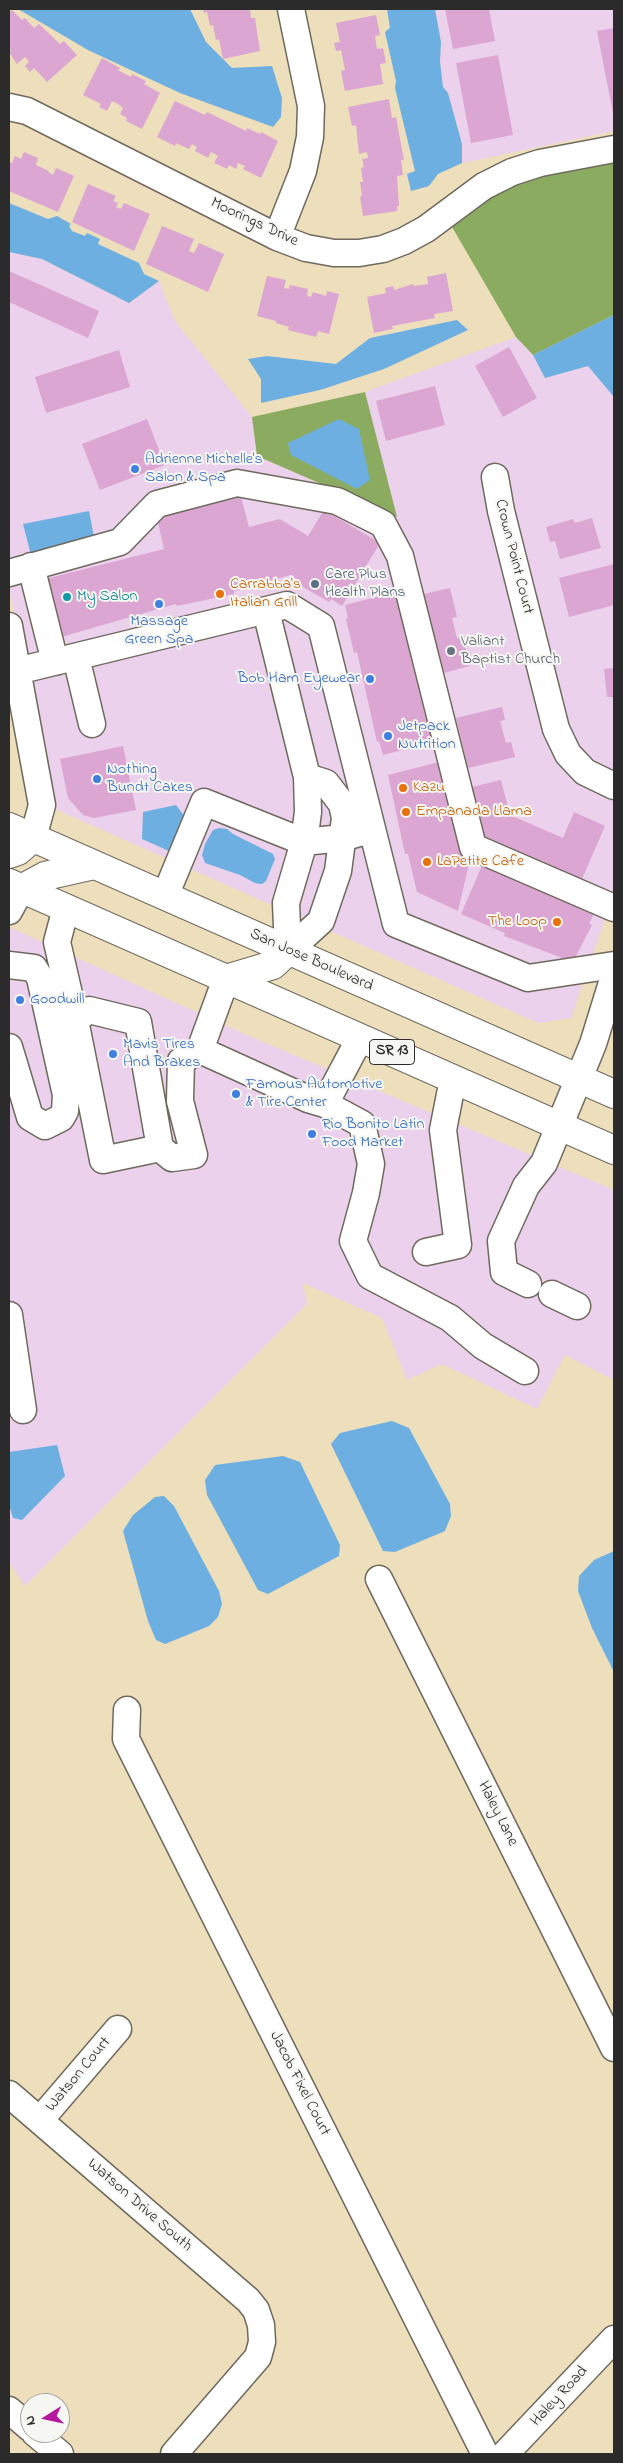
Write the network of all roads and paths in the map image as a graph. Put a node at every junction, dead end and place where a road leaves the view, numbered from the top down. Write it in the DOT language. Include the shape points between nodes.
graph roads {
  1 [pos="291,9"];
  2 [pos="9,107"];
  3 [pos="614,149"];
  4 [pos="277,237"];
  5 [pos="495,477"];
  6 [pos="20,569"];
  7 [pos="266,611"];
  8 [pos="12,650"];
  9 [pos="65,660"];
  10 [pos="92,724"];
  11 [pos="307,777"];
  12 [pos="614,786"];
  13 [pos="372,829"];
  14 [pos="21,832"];
  15 [pos="342,838"];
  16 [pos="304,842"];
  17 [pos="9,854"];
  18 [pos="94,865"];
  19 [pos="13,894"];
  20 [pos="165,896"];
  21 [pos="66,908"];
  22 [pos="614,908"];
  23 [pos="288,951"];
  24 [pos="9,965"];
  25 [pos="614,965"];
  26 [pos="614,976"];
  27 [pos="226,979"];
  28 [pos="75,1020"];
  29 [pos="360,1038"];
  30 [pos="9,1046"];
  31 [pos="200,1050"];
  32 [pos="579,1078"];
  33 [pos="453,1079"];
  34 [pos="614,1094"];
  35 [pos="326,1104"];
  36 [pos="559,1126"];
  37 [pos="160,1148"];
  38 [pos="614,1150"];
  39 [pos="426,1252"];
  40 [pos="528,1284"];
  41 [pos="552,1294"];
  42 [pos="577,1306"];
  43 [pos="9,1315"];
  44 [pos="525,1371"];
  45 [pos="23,1410"];
  46 [pos="379,1580"];
  47 [pos="127,1710"];
  48 [pos="118,2029"];
  49 [pos="614,2048"];
  50 [pos="9,2094"];
  51 [pos="40,2120"];
  52 [pos="614,2339"];
  53 [pos="9,2410"];
  54 [pos="20,2419"];
  55 [pos="47,2443"];
  56 [pos="60,2454"];
  57 [pos="174,2454"];
  58 [pos="485,2454"];
  59 [pos="505,2454"];
  1 -- 4 [label="street" via="311,106 310,137 303,171"];
  2 -- 4 [label="street, Moorings Drive" via="27,111"];
  3 -- 4 [label="street, Moorings Drive" via="540,163 512,172 484,186 404,242 383,248 359,253 334,253 306,248"];
  5 -- 12 [label="street, Crown Point Court" via="500,511 556,729 568,754 585,772"];
  6 -- 9 [label="street"];
  6 -- 22 [label="street" via="120,542 156,504 237,483 337,501 383,524 400,556 473,846"];
  7 -- 9 [label="street"];
  7 -- 11 [label="street"];
  7 -- 13 [label="street" via="287,605 321,626"];
  8 -- 9 [label="street"];
  8 -- 14 [label="street" via="42,805"];
  9 -- 10 [label="street"];
  11 -- 15 [label="street" via="326,783 342,804 345,818"];
  11 -- 16 [label="street" via="308,812"];
  13 -- 15 [label="street"];
  13 -- 25 [label="street" via="396,924 528,978"];
  14 -- 17 [label="main road" via="18,851"];
  14 -- 18 [label="main road, San Jose Boulevard"];
  15 -- 16 [label="street"];
  15 -- 23 [label="street" via="338,871 321,920"];
  16 -- 20 [label="street" via="204,802"];
  16 -- 23 [label="street" via="286,902"];
  18 -- 19 [label="main road" via="45,876"];
  18 -- 20 [label="main road, San Jose Boulevard"];
  19 -- 21 [label="main road, SR 13"];
  20 -- 23 [label="main road, San Jose Boulevard"];
  21 -- 27 [label="main road, SR 13"];
  21 -- 28 [label="street" via="57,942"];
  23 -- 27 [label="main road" via="274,965"];
  23 -- 32 [label="main road, San Jose Boulevard"];
  24 -- 30 [label="street" via="34,968 40,978 66,1094 61,1118 45,1126 30,1117"];
  26 -- 32 [label="street"];
  27 -- 29 [label="main road, SR 13"];
  27 -- 31 [label="street"];
  28 -- 37 [label="street" via="89,1010 138,1022"];
  28 -- 37 [label="street" via="103,1160"];
  29 -- 33 [label="main road, SR 13"];
  29 -- 35 [label="street"];
  31 -- 35 [label="street"];
  31 -- 37 [label="street" via="181,1061 180,1101 194,1155 172,1158"];
  32 -- 34 [label="main road, San Jose Boulevard"];
  32 -- 36 [label="street"];
  33 -- 36 [label="main road, SR 13"];
  33 -- 39 [label="street" via="443,1130 458,1246"];
  35 -- 44 [label="street" via="362,1124 371,1164 353,1241 370,1276 450,1318 483,1346"];
  36 -- 38 [label="main road, SR 13"];
  36 -- 40 [label="street" via="544,1163 526,1186 502,1242 504,1272"];
  41 -- 42 [label="street"];
  43 -- 45 [label="street"];
  46 -- 49 [label="street, Haley Lane"];
  47 -- 58 [label="street, Jacob Fixel Court" via="126,1739"];
  48 -- 51 [label="street, Watson Court"];
  50 -- 51 [label="street, Watson Drive South"];
  51 -- 57 [label="street, Watson Drive South" via="256,2310 262,2325 258,2358"];
  52 -- 59 [label="street, Haley Road"];
  53 -- 54 [label="street"];
  55 -- 56 [label="street"];
}
